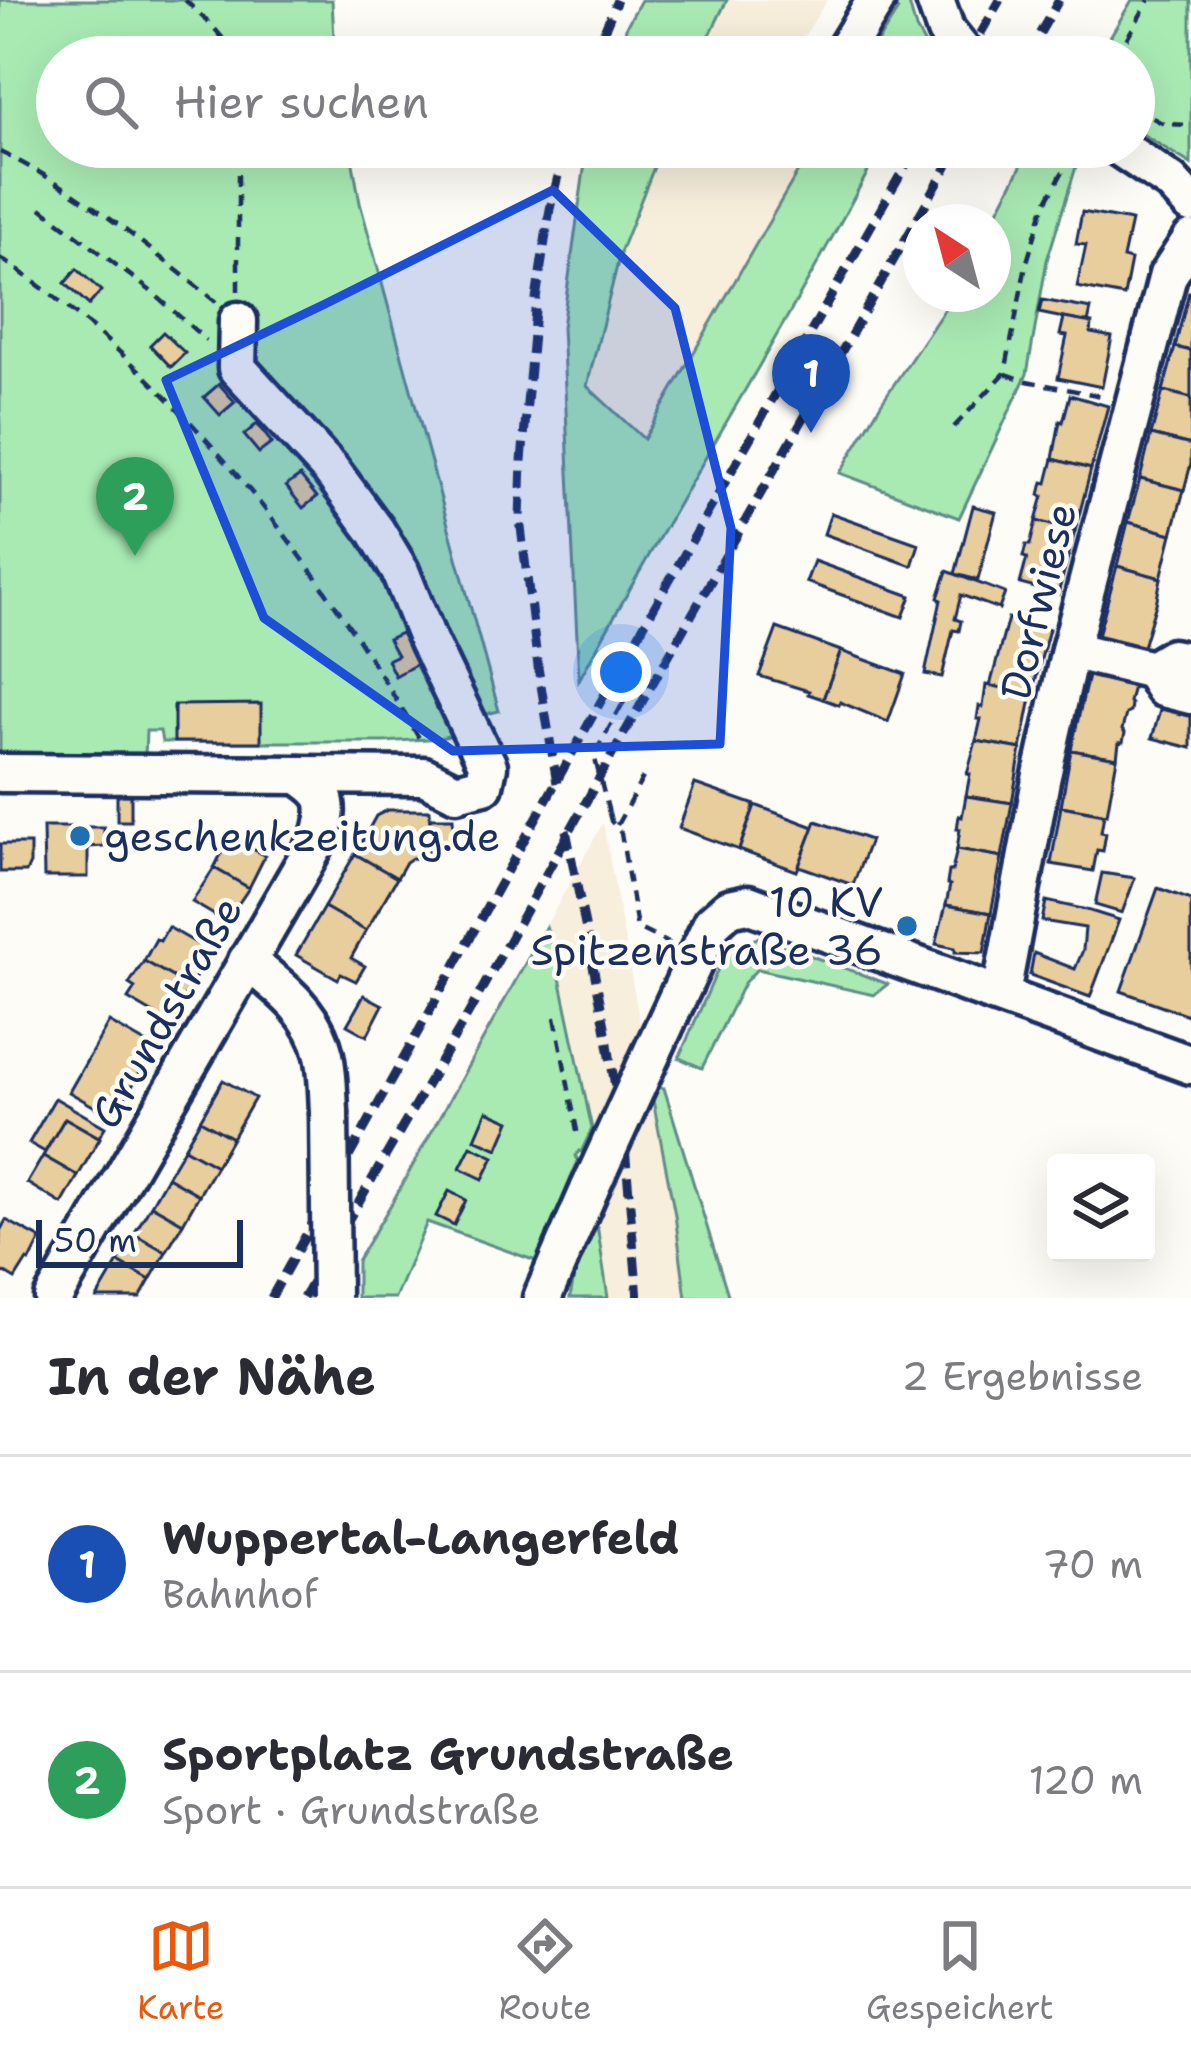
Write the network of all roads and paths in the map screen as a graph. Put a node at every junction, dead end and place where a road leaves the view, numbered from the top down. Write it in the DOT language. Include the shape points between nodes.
graph roads {
  1 [pos="185,0"];
  2 [pos="876,0"];
  3 [pos="1148,0"];
  4 [pos="221,36"];
  5 [pos="854,36"];
  6 [pos="1128,36"];
  7 [pos="1155,119"];
  8 [pos="1191,125"];
  9 [pos="0,152"];
  10 [pos="238,168"];
  11 [pos="1065,168"];
  12 [pos="1150,168"];
  13 [pos="1191,204"];
  14 [pos="41,208"];
  15 [pos="1191,240"];
  16 [pos="0,258"];
  17 [pos="238,321"];
  18 [pos="237,368"];
  19 [pos="1005,373"];
  20 [pos="1135,403"];
  21 [pos="954,428"];
  22 [pos="1070,650"];
  23 [pos="1191,662"];
  24 [pos="646,664"];
  25 [pos="1152,670"];
  26 [pos="1191,695"];
  27 [pos="646,772"];
  28 [pos="0,773"];
  29 [pos="298,775"];
  30 [pos="418,775"];
  31 [pos="616,826"];
  32 [pos="674,946"];
  33 [pos="247,962"];
  34 [pos="1001,994"];
  35 [pos="555,1017"];
  36 [pos="1191,1065"];
  37 [pos="579,1143"];
  38 [pos="52,1298"];
  39 [pos="331,1298"];
  40 [pos="542,1298"];
  1 -- 4 [label="path"];
  2 -- 5 [label="street"];
  3 -- 6 [label="path"];
  7 -- 8 [label="path"];
  9 -- 17 [label="path" via="47,174"];
  10 -- 17 [label="path"];
  11 -- 19 [label="path" via="1026,265"];
  12 -- 13 [label="street"];
  14 -- 18 [label="path"];
  15 -- 20 [label="street, Dorfwiese" via="1168,275"];
  16 -- 30 [label="path" via="125,354 288,538 418,738"];
  17 -- 18 [label="street"];
  18 -- 30 [label="street" via="376,531 488,766 484,785 456,793"];
  19 -- 20 [label="path"];
  19 -- 21 [label="path"];
  20 -- 22 [label="street, Dorfwiese"];
  22 -- 25 [label="street"];
  22 -- 34 [label="street, Dorfwiese"];
  23 -- 25 [label="street" via="1172,658"];
  24 -- 31 [label="path, bridge" via="594,755"];
  25 -- 26 [label="street" via="1163,688"];
  27 -- 31 [label="path"];
  28 -- 29 [label="street"];
  29 -- 30 [label="street"];
  29 -- 33 [label="street, Grundstraße" via="320,789 328,808 322,833"];
  31 -- 32 [label="path" via="637,928"];
  33 -- 38 [label="street, Grundstraße"];
  33 -- 39 [label="street, bridge" via="293,997 324,1053"];
  34 -- 36 [label="street"];
  34 -- 40 [label="street, bridge" via="760,906 729,908 712,923"];
  35 -- 37 [label="path"];
}
